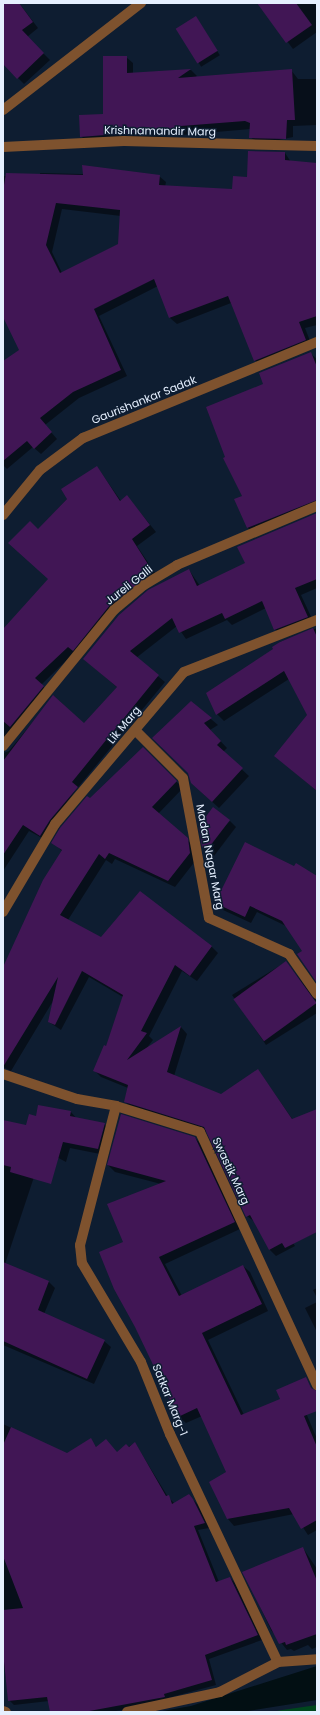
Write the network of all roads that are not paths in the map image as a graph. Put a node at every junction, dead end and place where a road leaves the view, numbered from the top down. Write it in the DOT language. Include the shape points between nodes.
graph roads {
  1 [pos="140,3"];
  2 [pos="3,110"];
  3 [pos="317,146"];
  4 [pos="3,147"];
  5 [pos="317,342"];
  6 [pos="317,506"];
  7 [pos="3,515"];
  8 [pos="317,620"];
  9 [pos="136,731"];
  10 [pos="3,746"];
  11 [pos="3,912"];
  12 [pos="317,994"];
  13 [pos="3,1074"];
  14 [pos="116,1106"];
  15 [pos="317,1385"];
  16 [pos="317,1658"];
  17 [pos="278,1662"];
  18 [pos="3,1711"];
  19 [pos="6,1712"];
  20 [pos="127,1712"];
  1 -- 2 [label="street"];
  3 -- 4 [label="street, Krishnamandir Marg" via="124,141"];
  5 -- 7 [label="street, Gaurishankar Sadak" via="83,438 40,470"];
  6 -- 10 [label="street, Jureli Galli" via="178,565 144,585 114,610"];
  8 -- 9 [label="street, Lik Marg" via="184,672"];
  9 -- 11 [label="street, Lik Marg" via="55,824"];
  9 -- 12 [label="street, Madan Nagar Marg" via="183,778 209,918 289,954"];
  13 -- 14 [label="street, Swastik Marg" via="77,1099"];
  14 -- 15 [label="street, Swastik Marg" via="200,1132"];
  14 -- 17 [label="street, Satkar Marg-1" via="80,1245 82,1263 141,1362 170,1434"];
  16 -- 17 [label="street"];
  17 -- 20 [label="street" via="220,1692"];
  18 -- 19 [label="street"];
}
